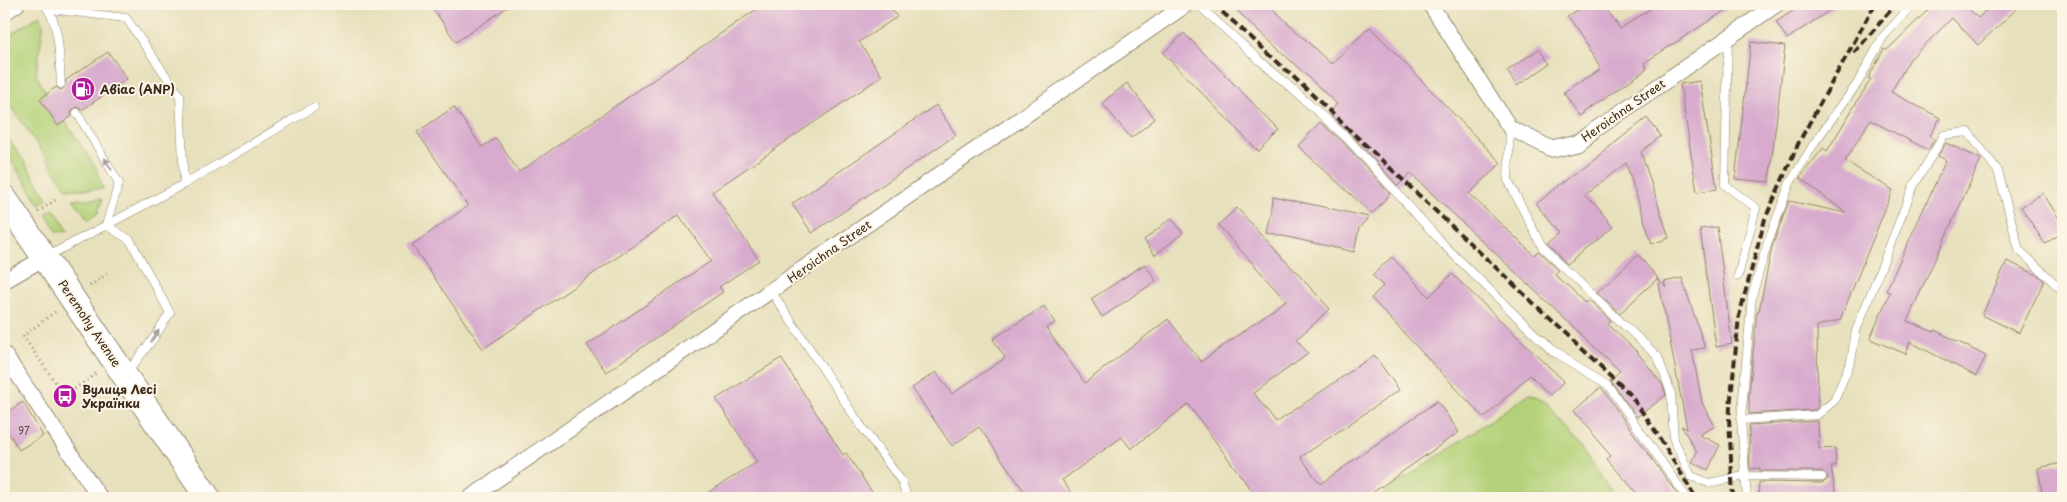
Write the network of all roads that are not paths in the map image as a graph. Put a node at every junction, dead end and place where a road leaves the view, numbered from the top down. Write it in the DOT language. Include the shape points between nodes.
graph roads {
  1 [pos="17,4"];
  2 [pos="1187,4"];
  3 [pos="1197,4"];
  4 [pos="1430,4"];
  5 [pos="1777,4"];
  6 [pos="1913,4"];
  7 [pos="46,6"];
  8 [pos="4,13"];
  9 [pos="1728,37"];
  10 [pos="61,84"];
  11 [pos="314,107"];
  12 [pos="77,112"];
  13 [pos="1510,128"];
  14 [pos="184,184"];
  15 [pos="4,198"];
  16 [pos="106,225"];
  17 [pos="46,258"];
  18 [pos="1738,276"];
  19 [pos="4,281"];
  20 [pos="771,291"];
  21 [pos="2063,291"];
  22 [pos="4,354"];
  23 [pos="120,367"];
  24 [pos="1741,420"];
  25 [pos="1744,476"];
  26 [pos="1822,477"];
  27 [pos="100,498"];
  28 [pos="208,498"];
  29 [pos="470,498"];
  30 [pos="907,498"];
  31 [pos="1687,498"];
  32 [pos="1747,498"];
  1 -- 8 [label="street"];
  2 -- 20 [label="street, Heroichna Street"];
  3 -- 31 [label="lane" via="1347,138 1444,245 1552,351 1607,384"];
  4 -- 13 [label="street"];
  5 -- 9 [label="street, Heroichna Street"];
  6 -- 24 [label="lane" via="1883,37 1857,84 1790,183 1752,296"];
  7 -- 10 [label="lane" via="58,40"];
  7 -- 14 [label="lane" via="126,18 180,96"];
  9 -- 13 [label="street, Heroichna Street" via="1576,143 1552,149"];
  9 -- 18 [label="lane" via="1725,185 1756,208"];
  11 -- 14 [label="lane"];
  16 -- 12 [label="lane, one-way" via="119,182"];
  13 -- 25 [label="lane" via="1508,180 1542,247 1658,357 1671,393 1674,440 1691,476 1709,483"];
  14 -- 16 [label="lane"];
  15 -- 17 [label="main road, Peremohy Avenue"];
  16 -- 17 [label="lane"];
  23 -- 16 [label="lane, one-way" via="154,339 170,313 130,240"];
  17 -- 19 [label="street"];
  17 -- 23 [label="main road, Peremohy Avenue"];
  20 -- 29 [label="street, Heroichna Street"];
  20 -- 30 [label="lane" via="902,482"];
  21 -- 24 [label="lane" via="2019,250 1998,171 1968,132 1944,135 1913,187 1856,331 1851,361 1834,401 1817,415"];
  22 -- 27 [label="street"];
  23 -- 28 [label="main road, Peremohy Avenue"];
  24 -- 25 [label="lane"];
  25 -- 26 [label="lane"];
  25 -- 32 [label="lane"];
}
